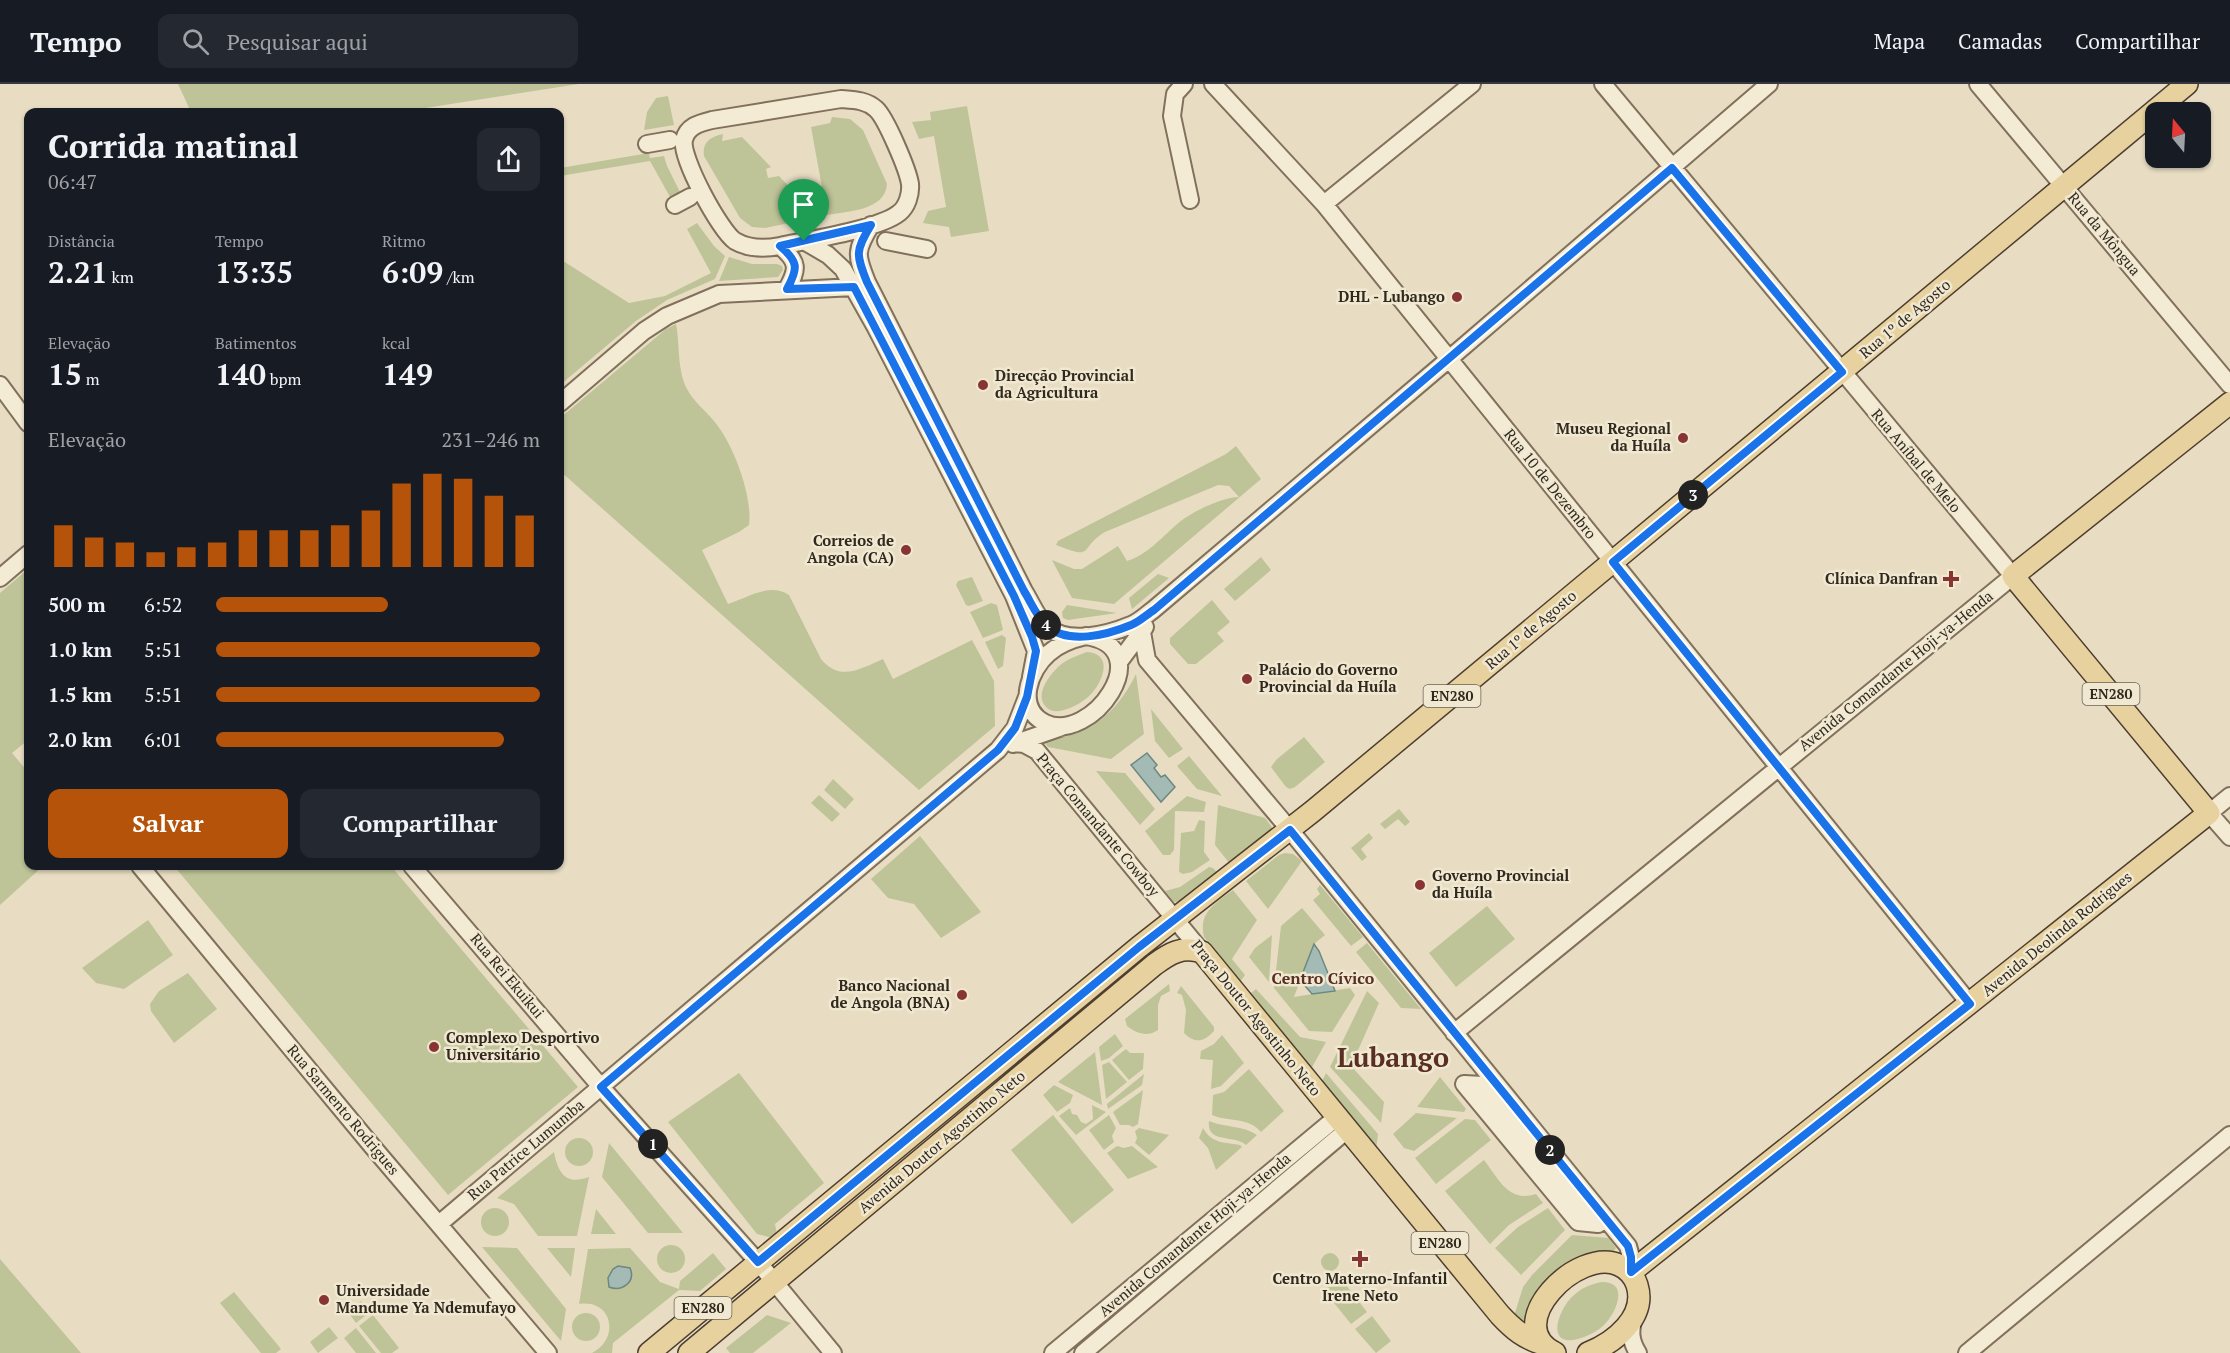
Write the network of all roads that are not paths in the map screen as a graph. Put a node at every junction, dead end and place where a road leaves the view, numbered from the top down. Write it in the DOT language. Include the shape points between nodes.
graph roads {
  1 [pos="1184,84"];
  2 [pos="1212,84"];
  3 [pos="1472,84"];
  4 [pos="1769,84"];
  5 [pos="1978,84"];
  6 [pos="2187,84"];
  7 [pos="1606,85"];
  8 [pos="670,140"];
  9 [pos="647,144"];
  10 [pos="1672,168"];
  11 [pos="2064,187"];
  12 [pos="690,197"];
  13 [pos="1190,200"];
  14 [pos="1324,204"];
  15 [pos="675,205"];
  16 [pos="871,225"];
  17 [pos="804,241"];
  18 [pos="886,241"];
  19 [pos="780,246"];
  20 [pos="927,249"];
  21 [pos="854,287"];
  22 [pos="787,289"];
  23 [pos="1449,359"];
  24 [pos="1842,372"];
  25 [pos="0,385"];
  26 [pos="2230,385"];
  27 [pos="564,400"];
  28 [pos="2230,403"];
  29 [pos="24,418"];
  30 [pos="24,557"];
  31 [pos="1613,562"];
  32 [pos="2013,576"];
  33 [pos="0,578"];
  34 [pos="1179,588"];
  35 [pos="1142,632"];
  36 [pos="1086,636"];
  37 [pos="1147,660"];
  38 [pos="1119,662"];
  39 [pos="1031,677"];
  40 [pos="1027,697"];
  41 [pos="1064,726"];
  42 [pos="1014,743"];
  43 [pos="998,750"];
  44 [pos="1779,767"];
  45 [pos="2230,796"];
  46 [pos="2210,813"];
  47 [pos="1290,830"];
  48 [pos="2230,837"];
  49 [pos="143,870"];
  50 [pos="415,870"];
  51 [pos="1175,918"];
  52 [pos="1202,952"];
  53 [pos="1970,1004"];
  54 [pos="1454,1033"];
  55 [pos="1464,1084"];
  56 [pos="601,1087"];
  57 [pos="1342,1124"];
  58 [pos="2230,1135"];
  59 [pos="439,1224"];
  60 [pos="758,1262"];
  61 [pos="1631,1272"];
  62 [pos="775,1283"];
  63 [pos="1634,1314"];
  64 [pos="1543,1350"];
  65 [pos="548,1353"];
  66 [pos="649,1353"];
  67 [pos="689,1353"];
  68 [pos="833,1353"];
  69 [pos="1053,1353"];
  70 [pos="1083,1353"];
  71 [pos="1588,1353"];
  72 [pos="1638,1353"];
  73 [pos="1967,1353"];
  1 -- 13 [label="street" via="1175,94 1172,116"];
  2 -- 14 [label="street, Rua 10 de Dezembro"];
  3 -- 14 [label="street"];
  4 -- 10 [label="street"];
  5 -- 11 [label="street, Rua da Môngua"];
  6 -- 11 [label="main road, Rua 1º de Agosto / EN280"];
  7 -- 10 [label="street, Rua Aníbal de Melo"];
  8 -- 9 [label="street"];
  10 -- 23 [label="street"];
  10 -- 24 [label="street, Rua Aníbal de Melo"];
  11 -- 24 [label="main road, Rua 1º de Agosto / EN280"];
  11 -- 26 [label="street, Rua da Môngua"];
  12 -- 15 [label="street"];
  14 -- 23 [label="street, Rua 10 de Dezembro"];
  16 -- 17 [label="street"];
  16 -- 19 [label="street" via="884,223 901,212 909,197 910,184 885,121 867,103 841,99 696,124 684,138 684,154 725,230 751,247"];
  16 -- 36 [label="street" via="857,259 1024,591 1047,626 1057,633"];
  17 -- 19 [label="street"];
  17 -- 21 [label="street" via="843,269"];
  18 -- 20 [label="street"];
  19 -- 22 [label="street" via="795,265 796,274"];
  21 -- 22 [label="street"];
  21 -- 39 [label="street" via="1018,606 1036,651"];
  22 -- 27 [label="street" via="719,294 667,316"];
  23 -- 31 [label="street, Rua 10 de Dezembro"];
  23 -- 34 [label="street"];
  24 -- 31 [label="main road, Rua 1º de Agosto / EN280"];
  24 -- 32 [label="street, Rua Aníbal de Melo"];
  25 -- 29 [label="street"];
  28 -- 32 [label="main road, Avenida Comandante Hoji-ya-Henda"];
  30 -- 33 [label="street"];
  31 -- 44 [label="street, Rua 10 de Dezembro"];
  31 -- 47 [label="main road, Rua 1º de Agosto / EN280"];
  32 -- 44 [label="street, Avenida Comandante Hoji-ya-Henda"];
  32 -- 46 [label="main road, Rua Aníbal de Melo / EN280"];
  34 -- 35 [label="street"];
  34 -- 36 [label="street" via="1132,625"];
  35 -- 37 [label="street"];
  35 -- 38 [label="street"];
  36 -- 38 [label="street" via="1107,643"];
  36 -- 39 [label="street" via="1049,653"];
  37 -- 38 [label="street"];
  37 -- 47 [label="street"];
  38 -- 41 [label="street" via="1110,695 1085,717"];
  39 -- 40 [label="street"];
  40 -- 41 [label="street" via="1035,716 1053,726"];
  40 -- 43 [label="street, Rua Patrice Lumumba" via="1015,728"];
  41 -- 42 [label="street, Rua Patrice Lumumba"];
  42 -- 43 [label="street, Rua Patrice Lumumba"];
  42 -- 51 [label="street, Praça Comandante Cowboy" via="1037,751"];
  43 -- 56 [label="street, Rua Patrice Lumumba"];
  44 -- 53 [label="street, Rua 10 de Dezembro"];
  44 -- 54 [label="street, Avenida Comandante Hoji-ya-Henda"];
  45 -- 46 [label="street, Avenida Deolinda Rodrigues"];
  46 -- 48 [label="street, Rua Aníbal de Melo"];
  46 -- 53 [label="main road, Avenida Deolinda Rodrigues"];
  47 -- 51 [label="main road, Avenida Doutor Agostinho Neto / EN280"];
  47 -- 54 [label="street"];
  49 -- 59 [label="street, Rua Sarmento Rodrigues"];
  50 -- 56 [label="street, Rua Rei Ekuikui"];
  51 -- 52 [label="street, Praça Doutor Agostinho Neto"];
  51 -- 60 [label="main road, Avenida Doutor Agostinho Neto / EN280"];
  52 -- 57 [label="main road, Praça Doutor Agostinho Neto / EN280"];
  52 -- 62 [label="main road, Avenida Doutor Agostinho Neto / EN280" via="1190,948 1177,950 1154,965"];
  53 -- 61 [label="main road, Avenida Deolinda Rodrigues"];
  54 -- 61 [label="street" via="1628,1246"];
  55 -- 55 [label="street" via="1483,1085 1598,1224 1578,1222"];
  56 -- 59 [label="street, Rua Patrice Lumumba"];
  56 -- 60 [label="street, Rua Rei Ekuikui"];
  57 -- 64 [label="main road, EN280" via="1500,1316 1515,1332"];
  57 -- 69 [label="street, Avenida Comandante Hoji-ya-Henda"];
  57 -- 70 [label="street, Avenida Comandante Hoji-ya-Henda"];
  58 -- 73 [label="street"];
  59 -- 65 [label="street, Rua Sarmento Rodrigues"];
  60 -- 62 [label="street, Rua Rei Ekuikui"];
  60 -- 66 [label="main road, Avenida Doutor Agostinho Neto / EN280"];
  61 -- 63 [label="main road" via="1639,1292"];
  61 -- 64 [label="main road, EN280" via="1621,1265 1599,1262 1564,1279 1546,1296 1537,1314 1535,1324"];
  62 -- 67 [label="main road, Avenida Doutor Agostinho Neto / EN280"];
  62 -- 68 [label="street, Rua Rei Ekuikui"];
  63 -- 71 [label="main road" via="1612,1341"];
  63 -- 72 [label="street" via="1631,1342"];
}
